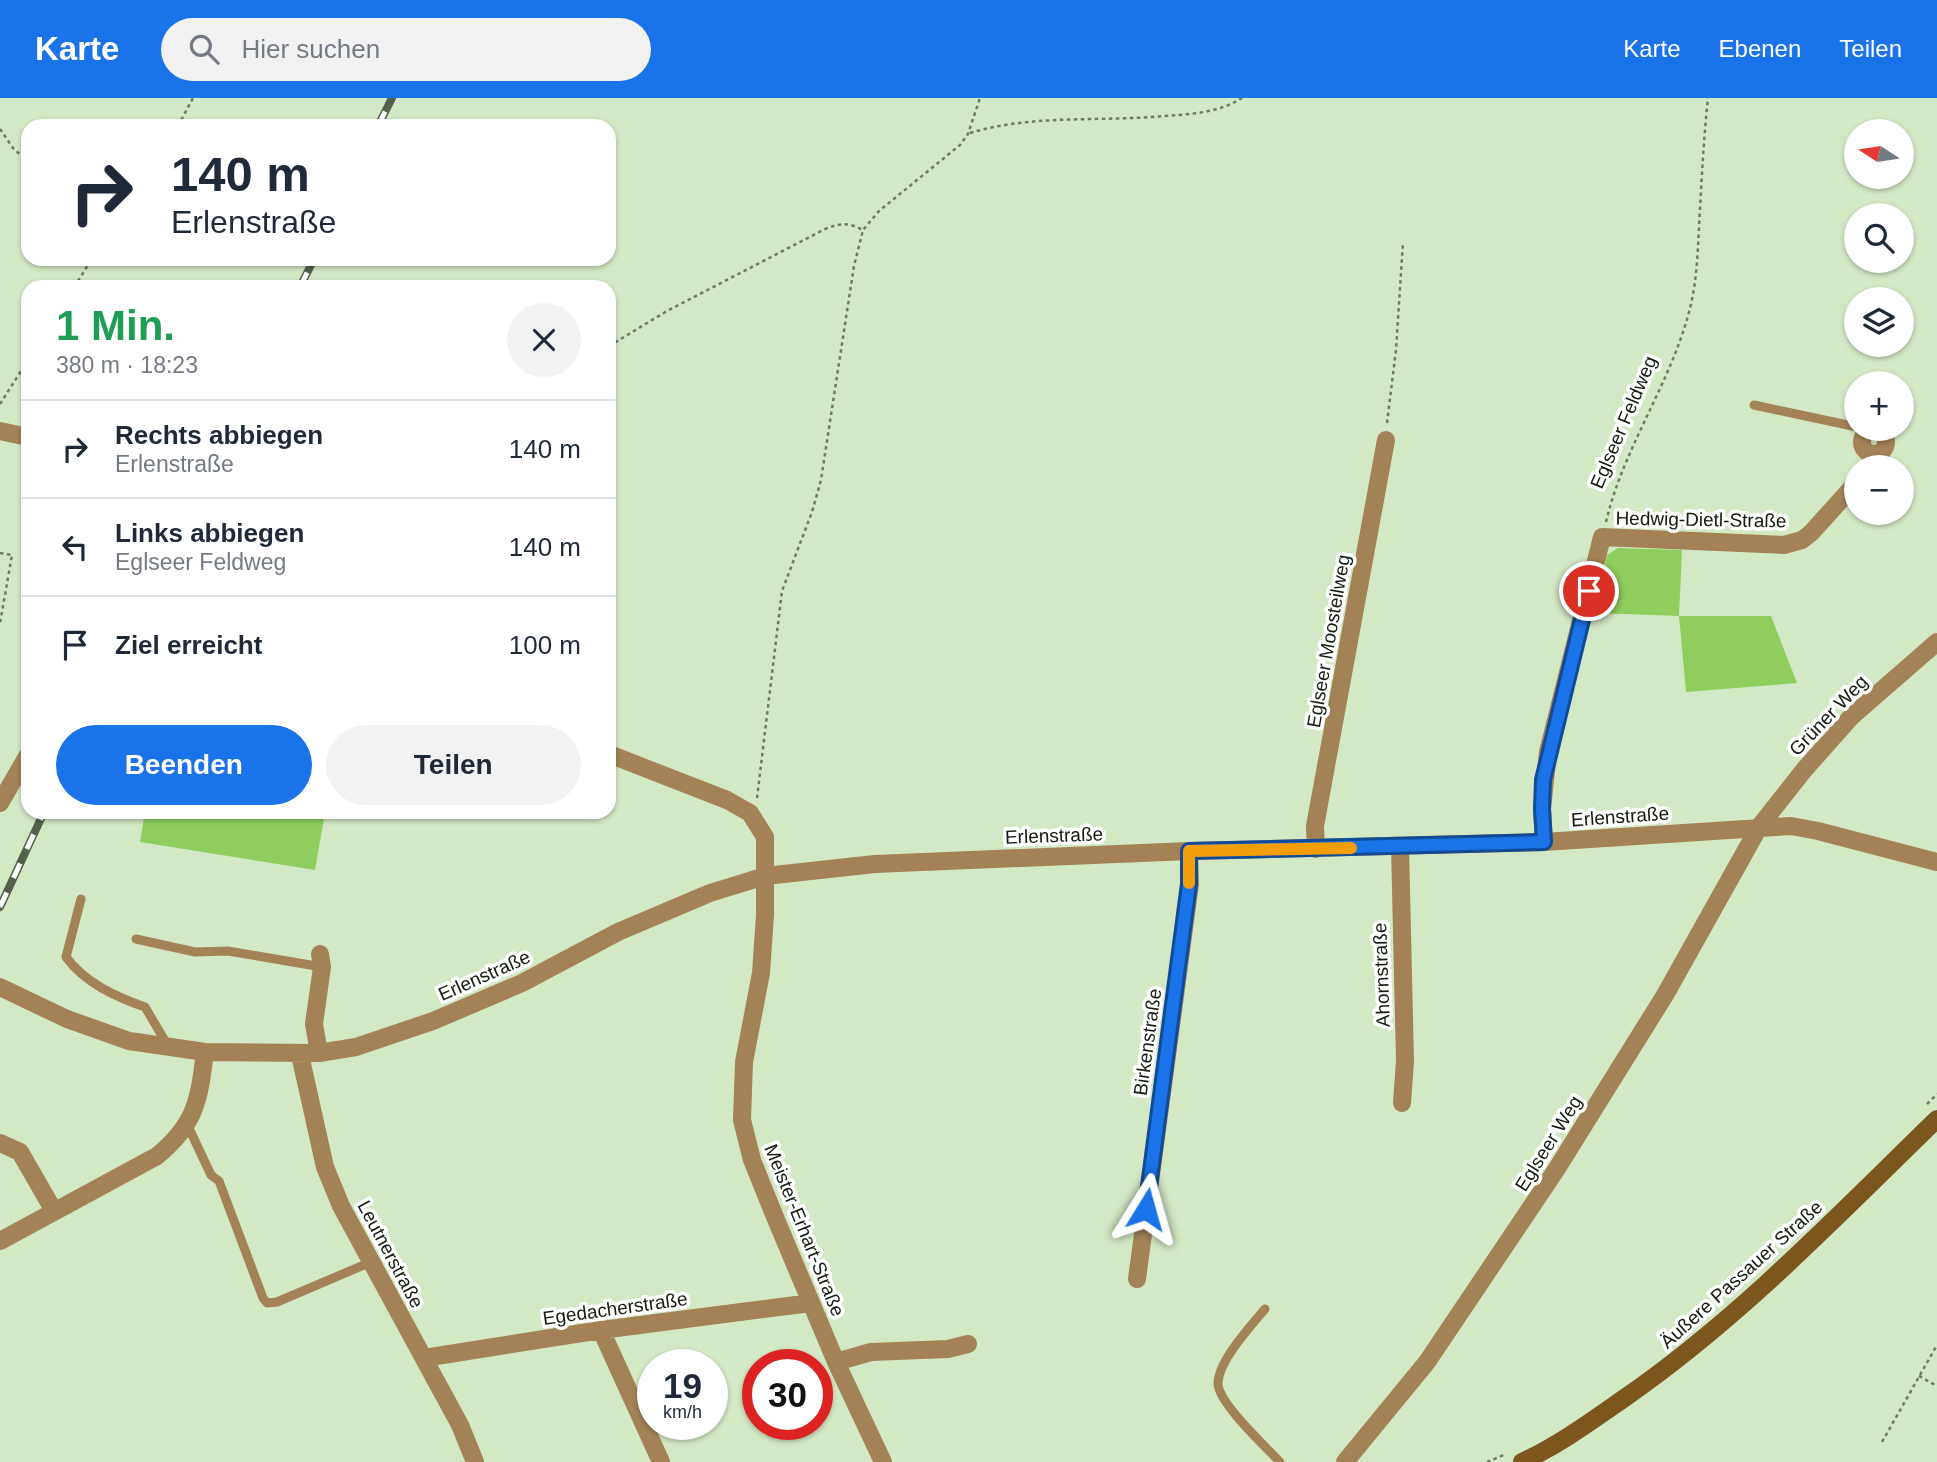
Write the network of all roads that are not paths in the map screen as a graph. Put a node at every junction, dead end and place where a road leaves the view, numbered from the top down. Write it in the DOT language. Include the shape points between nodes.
graph roads {
  1 [pos="1754,405"];
  2 [pos="1844,426"];
  3 [pos="0,431"];
  4 [pos="21,436"];
  5 [pos="1386,440"];
  6 [pos="1844,496"];
  7 [pos="1937,642"];
  8 [pos="616,757"];
  9 [pos="21,767"];
  10 [pos="0,803"];
  11 [pos="1759,827"];
  12 [pos="1544,842"];
  13 [pos="1400,846"];
  14 [pos="1316,849"];
  15 [pos="1189,851"];
  16 [pos="1937,862"];
  17 [pos="765,876"];
  18 [pos="81,899"];
  19 [pos="136,939"];
  20 [pos="321,960"];
  21 [pos="6,991"];
  22 [pos="169,1048"];
  23 [pos="205,1052"];
  24 [pos="319,1053"];
  25 [pos="300,1055"];
  26 [pos="1402,1103"];
  27 [pos="1930,1114"];
  28 [pos="187,1124"];
  29 [pos="0,1143"];
  30 [pos="54,1211"];
  31 [pos="0,1241"];
  32 [pos="371,1262"];
  33 [pos="1138,1279"];
  34 [pos="811,1303"];
  35 [pos="1265,1309"];
  36 [pos="601,1330"];
  37 [pos="968,1344"];
  38 [pos="424,1358"];
  39 [pos="836,1362"];
  40 [pos="1523,1458"];
  41 [pos="879,1461"];
  42 [pos="475,1462"];
  43 [pos="661,1462"];
  44 [pos="1280,1462"];
  45 [pos="1345,1462"];
  1 -- 2 [label="lane"];
  3 -- 4 [label="street"];
  5 -- 14 [label="street, Eglseer Moosteilweg" via="1315,827"];
  6 -- 12 [label="street, Hedwig-Dietl-Straße" via="1811,533 1784,545 1602,537 1548,752 1543,780"];
  7 -- 11 [label="street, Grüner Weg" via="1851,717"];
  8 -- 17 [label="street, Meister-Erhart-Straße" via="750,813 765,837"];
  9 -- 10 [label="street"];
  11 -- 12 [label="street, Erlenstraße"];
  11 -- 16 [label="street, Erlenstraße" via="1818,831"];
  11 -- 45 [label="street, Eglseer Weg" via="1665,995 1506,1248 1427,1362"];
  12 -- 13 [label="street, Erlenstraße"];
  13 -- 14 [label="street, Erlenstraße"];
  13 -- 26 [label="street, Ahornstraße"];
  14 -- 15 [label="street, Erlenstraße"];
  15 -- 17 [label="street, Erlenstraße" via="875,863"];
  15 -- 33 [label="street, Birkenstraße" via="1189,884"];
  17 -- 24 [label="street, Erlenstraße" via="710,893 618,932 522,983 433,1021 356,1047"];
  17 -- 34 [label="street, Meister-Erhart-Straße" via="761,973 744,1062 742,1119 752,1160"];
  18 -- 22 [label="lane" via="66,957 78,973 145,1007"];
  19 -- 20 [label="lane" via="195,952"];
  20 -- 24 [label="street" via="314,1024"];
  21 -- 22 [label="street, Erlenstraße" via="98,1031"];
  22 -- 23 [label="street, Erlenstraße"];
  23 -- 25 [label="street, Erlenstraße"];
  23 -- 28 [label="street" via="200,1093"];
  24 -- 25 [label="street, Erlenstraße"];
  25 -- 32 [label="street, Leutnerstraße" via="326,1167"];
  27 -- 40 [label="main road, Äußere Passauer Straße" via="1746,1304 1683,1357 1586,1425"];
  28 -- 30 [label="street" via="177,1140 157,1156"];
  28 -- 32 [label="lane" via="211,1175 219,1181 267,1303"];
  29 -- 30 [label="street" via="20,1152"];
  30 -- 31 [label="street"];
  32 -- 38 [label="street, Leutnerstraße"];
  34 -- 36 [label="street, Egedacherstraße"];
  34 -- 39 [label="street, Meister-Erhart-Straße"];
  35 -- 44 [label="lane" via="1236,1345 1217,1383 1221,1399"];
  36 -- 38 [label="street, Egedacherstraße"];
  36 -- 43 [label="street"];
  37 -- 39 [label="street" via="871,1352"];
  38 -- 42 [label="street, Leutnerstraße"];
  39 -- 41 [label="street, Meister-Erhart-Straße"];
}
